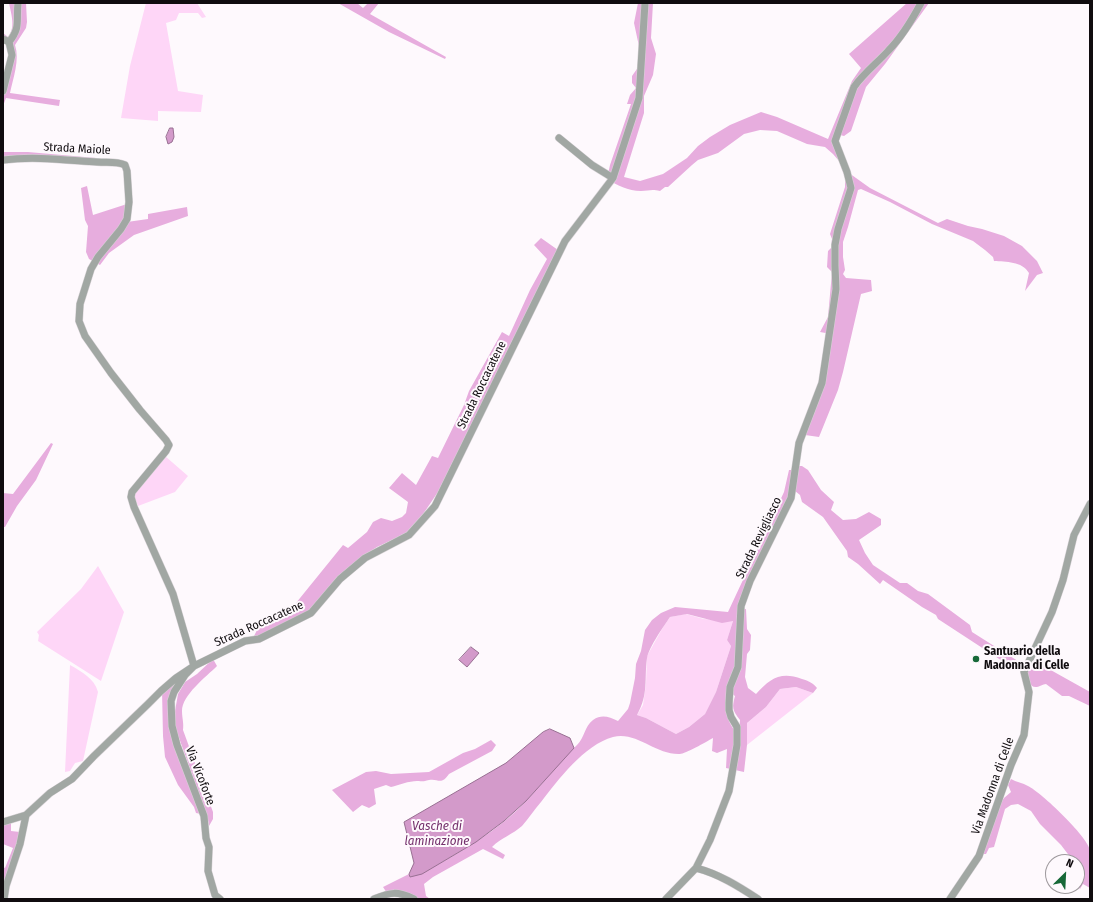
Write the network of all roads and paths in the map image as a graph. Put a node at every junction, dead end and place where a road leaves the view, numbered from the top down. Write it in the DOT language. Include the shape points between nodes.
graph roads {
  1 [pos="18,3"];
  2 [pos="645,3"];
  3 [pos="921,3"];
  4 [pos="6,41"];
  5 [pos="3,91"];
  6 [pos="559,138"];
  7 [pos="3,160"];
  8 [pos="613,178"];
  9 [pos="1090,504"];
  10 [pos="194,666"];
  11 [pos="26,815"];
  12 [pos="3,822"];
  13 [pos="696,868"];
  14 [pos="377,898"];
  15 [pos="4,899"];
  16 [pos="220,899"];
  17 [pos="414,899"];
  18 [pos="666,899"];
  19 [pos="758,899"];
  20 [pos="950,899"];
  1 -- 4 [label="street" via="18,27 15,34"];
  2 -- 8 [label="street, Strada Roccacatene" via="639,98"];
  3 -- 13 [label="street, Strada Revigliasco" via="910,24 890,50 854,87 835,141 851,188 835,245 836,289 822,383 800,444 789,502 753,574 741,606 738,667 730,687 729,703 731,717 737,727 737,745 729,791"];
  4 -- 5 [label="street" via="12,55"];
  6 -- 8 [label="street" via="592,165"];
  7 -- 10 [label="street, Strada Maiole" via="41,158 125,165 129,202 127,218 91,270 79,310 80,324 85,336 115,378 169,445 132,492 131,497 173,594"];
  8 -- 10 [label="street, Strada Roccacatene" via="565,240 435,506 410,535 365,558 340,579 312,613 259,639 244,641"];
  9 -- 20 [label="street, Via Madonna di Celle" via="1074,534 1064,580 1052,612 1024,672 1029,692 1024,735 979,856"];
  10 -- 11 [label="street, Strada Roccacatene" via="161,691 72,780 50,792"];
  10 -- 16 [label="street, Via Vicoforte" via="174,692 171,701 172,726 204,816 209,847 208,871 215,894"];
  11 -- 12 [label="street, Strada Roccacatene"];
  11 -- 15 [label="street"];
  13 -- 18 [label="street, Strada Revigliasco"];
  13 -- 19 [label="street" via="710,871"];
  14 -- 17 [label="street" via="393,892"];
}
